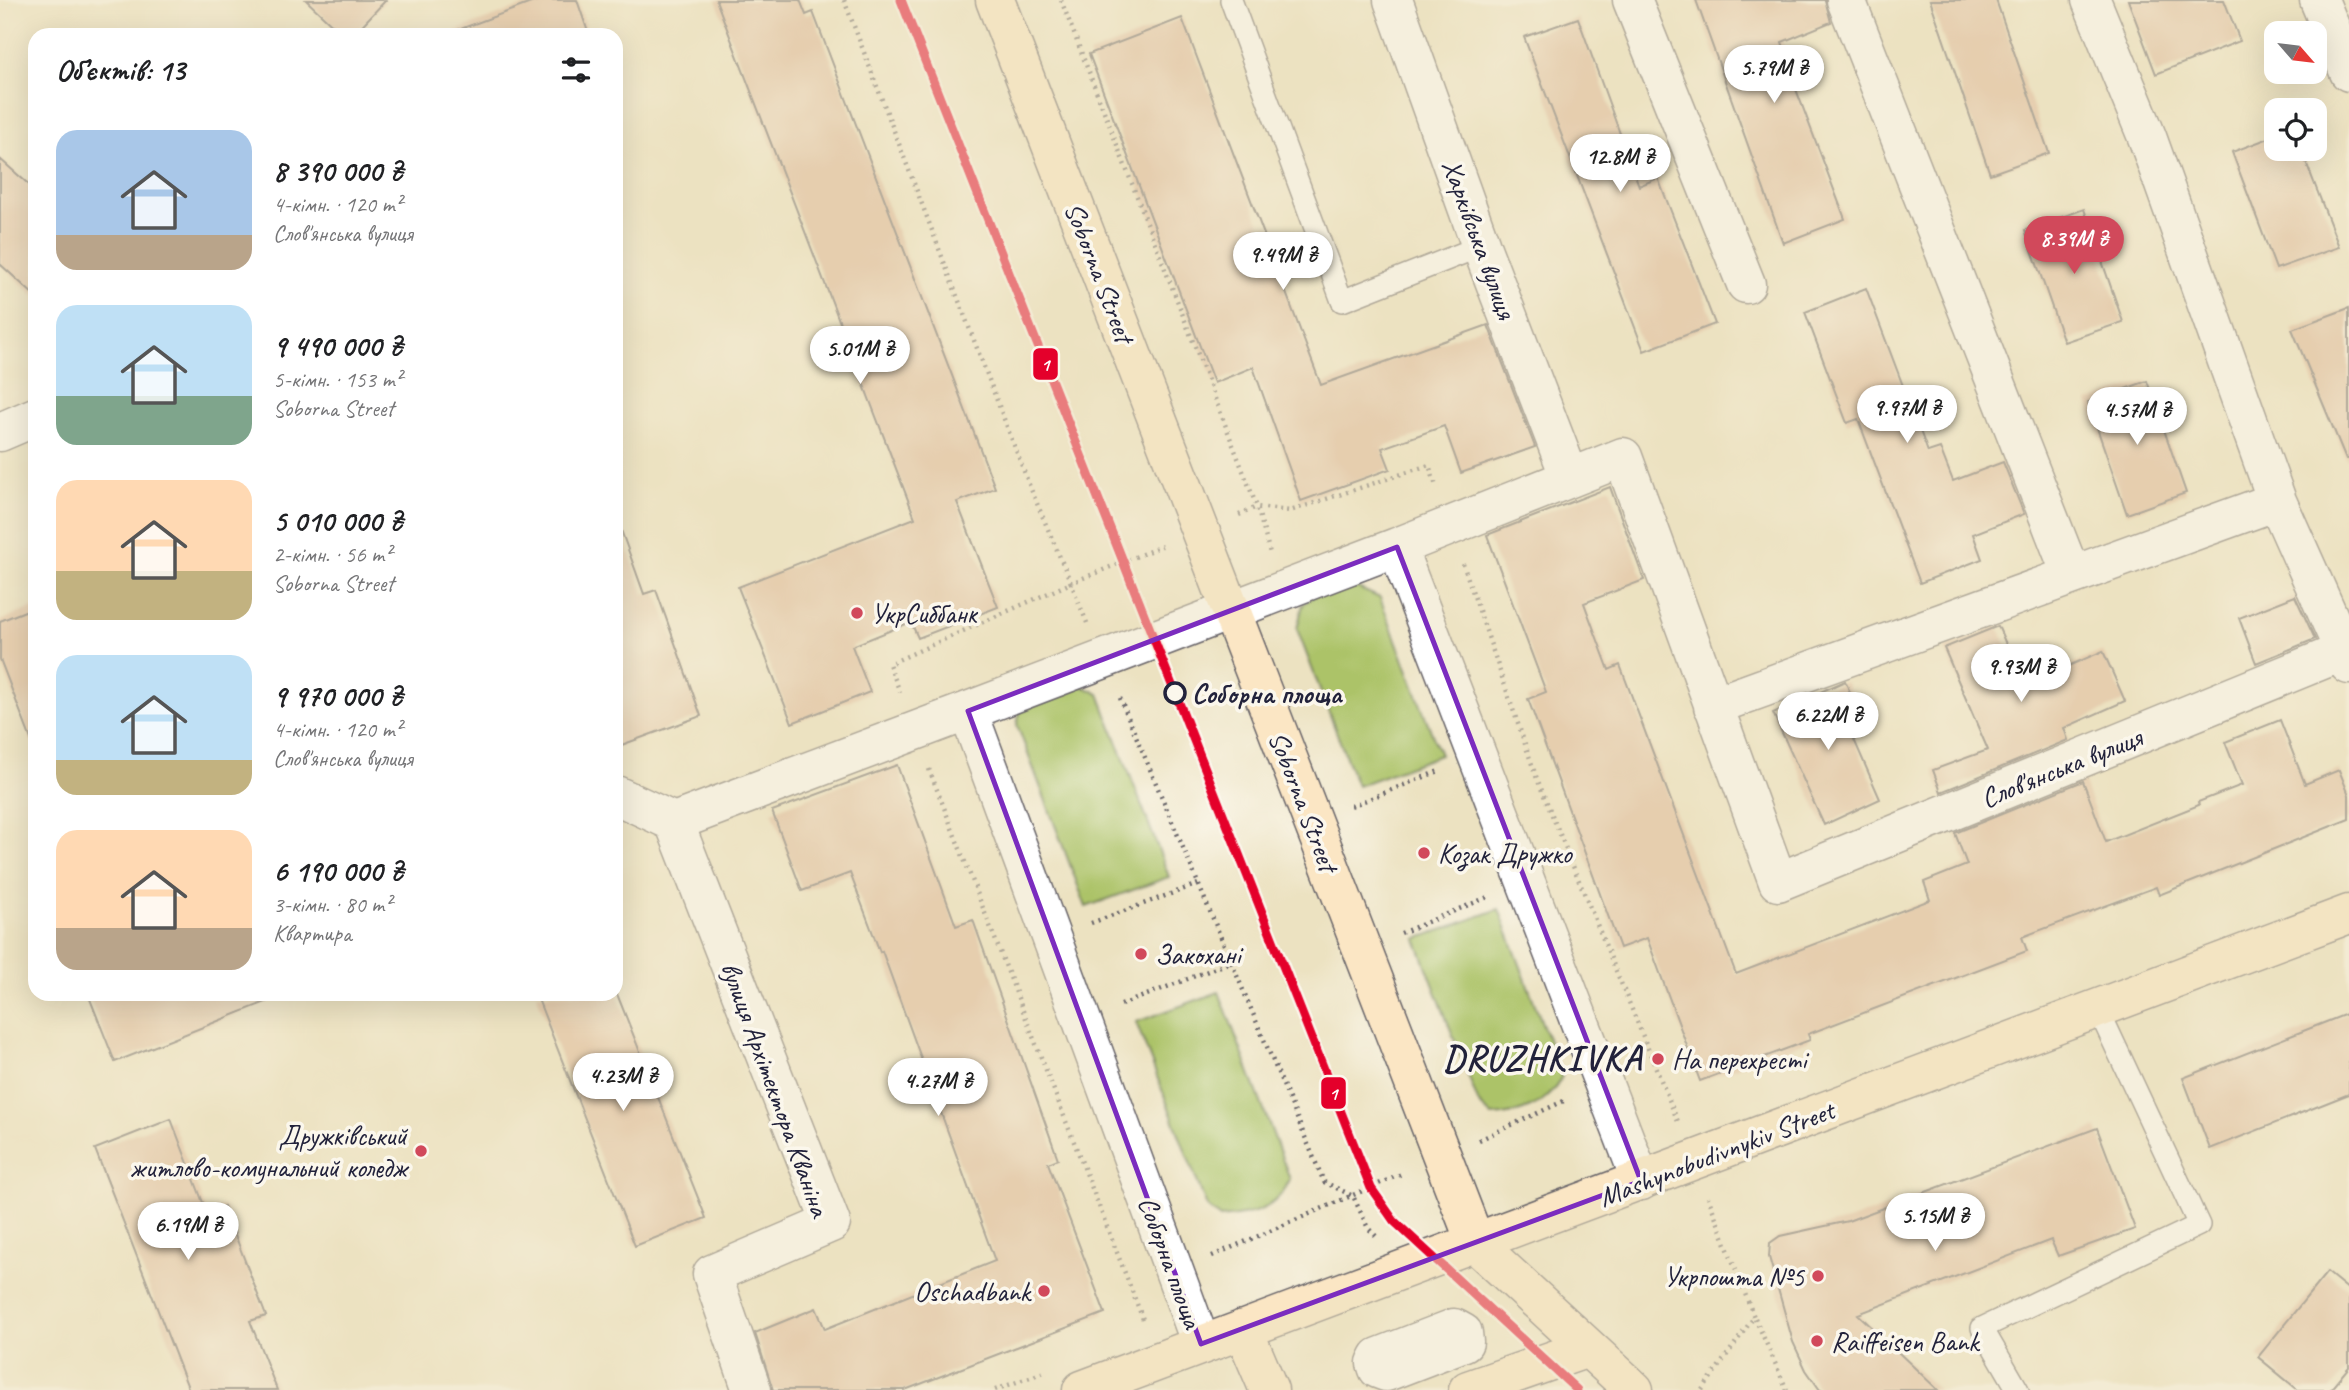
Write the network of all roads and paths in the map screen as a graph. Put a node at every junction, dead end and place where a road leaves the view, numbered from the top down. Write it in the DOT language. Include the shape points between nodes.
graph roads {
  1 [pos="995,0"];
  2 [pos="1231,0"];
  3 [pos="1393,0"];
  4 [pos="1632,0"];
  5 [pos="1846,0"];
  6 [pos="2091,0"];
  7 [pos="2319,0"];
  8 [pos="2349,72"];
  9 [pos="1481,246"];
  10 [pos="1746,284"];
  11 [pos="28,420"];
  12 [pos="0,432"];
  13 [pos="1583,473"];
  14 [pos="2277,501"];
  15 [pos="1449,526"];
  16 [pos="1200,531"];
  17 [pos="1397,547"];
  18 [pos="2071,574"];
  19 [pos="1230,609"];
  20 [pos="1103,658"];
  21 [pos="2346,658"];
  22 [pos="1713,706"];
  23 [pos="968,710"];
  24 [pos="623,797"];
  25 [pos="674,822"];
  26 [pos="1198,884"];
  27 [pos="1485,885"];
  28 [pos="2349,914"];
  29 [pos="1401,933"];
  30 [pos="1051,938"];
  31 [pos="1002,956"];
  32 [pos="1231,962"];
  33 [pos="2098,1009"];
  34 [pos="1081,1020"];
  35 [pos="1034,1038"];
  36 [pos="1656,1067"];
  37 [pos="1603,1083"];
  38 [pos="1442,1156"];
  39 [pos="1694,1161"];
  40 [pos="1641,1181"];
  41 [pos="1353,1196"];
  42 [pos="1476,1244"];
  43 [pos="1410,1268"];
  44 [pos="1175,1272"];
  45 [pos="1132,1290"];
  46 [pos="1754,1317"];
  47 [pos="1243,1329"];
  48 [pos="1201,1344"];
  49 [pos="1588,1348"];
  50 [pos="752,1390"];
  51 [pos="1082,1390"];
  52 [pos="1269,1390"];
  53 [pos="1468,1390"];
  54 [pos="1634,1390"];
  55 [pos="1702,1390"];
  56 [pos="1787,1390"];
  57 [pos="2018,1390"];
  1 -- 16 [label="street, Soborna Street"];
  2 -- 9 [label="lane" via="1342,301"];
  3 -- 9 [label="street, Харківська вулиця"];
  4 -- 10 [label="street"];
  5 -- 18 [label="street"];
  6 -- 14 [label="street, Слов'янська вулиця" via="2147,136"];
  7 -- 8 [label="street"];
  9 -- 13 [label="street, Харківська вулиця"];
  11 -- 12 [label="street"];
  13 -- 15 [label="street"];
  13 -- 22 [label="street" via="1623,457"];
  14 -- 18 [label="street"];
  14 -- 21 [label="street, Слов'янська вулиця"];
  15 -- 16 [label="path" via="1429,465 1290,511 1257,507"];
  15 -- 17 [label="street"];
  15 -- 36 [label="path" via="1536,776"];
  16 -- 19 [label="street, Soborna Street"];
  16 -- 20 [label="path" via="1071,583"];
  17 -- 19 [label="street"];
  17 -- 37 [label="street"];
  18 -- 22 [label="street"];
  19 -- 20 [label="street"];
  19 -- 38 [label="street, Soborna Street"];
  20 -- 23 [label="street"];
  20 -- 26 [label="path"];
  21 -- 22 [label="street, Слов'янська вулиця" via="1778,882"];
  23 -- 25 [label="street"];
  23 -- 30 [label="street, Соборна площа"];
  24 -- 25 [label="street"];
  25 -- 50 [label="street, вулиця Архітектора Кваніна" via="831,1223 712,1274"];
  26 -- 30 [label="path"];
  26 -- 32 [label="path"];
  27 -- 29 [label="path" via="1489,897"];
  28 -- 33 [label="street, Mashynobudivnykiv Street"];
  30 -- 31 [label="path"];
  30 -- 34 [label="street, Соборна площа"];
  32 -- 34 [label="path"];
  32 -- 41 [label="path" via="1324,1182"];
  33 -- 39 [label="street, Mashynobudivnykiv Street"];
  33 -- 57 [label="lane" via="2199,1225 1982,1328"];
  34 -- 35 [label="path"];
  34 -- 44 [label="street, Соборна площа"];
  36 -- 37 [label="path"];
  36 -- 39 [label="path"];
  37 -- 38 [label="path"];
  37 -- 40 [label="street"];
  38 -- 41 [label="path"];
  38 -- 42 [label="street, Soborna Street"];
  39 -- 40 [label="street, Mashynobudivnykiv Street"];
  39 -- 46 [label="path"];
  40 -- 42 [label="street, Mashynobudivnykiv Street"];
  41 -- 43 [label="path" via="1368,1228"];
  41 -- 44 [label="path"];
  42 -- 43 [label="street, Mashynobudivnykiv Street"];
  42 -- 49 [label="street, Soborna Street"];
  43 -- 47 [label="street, Mashynobudivnykiv Street"];
  44 -- 45 [label="path"];
  44 -- 48 [label="street, Соборна площа"];
  46 -- 55 [label="path"];
  46 -- 56 [label="path"];
  47 -- 48 [label="street, Mashynobudivnykiv Street"];
  47 -- 52 [label="street"];
  48 -- 51 [label="street, Mashynobudivnykiv Street"];
  49 -- 53 [label="street"];
  49 -- 54 [label="street, Soborna Street"];
}
